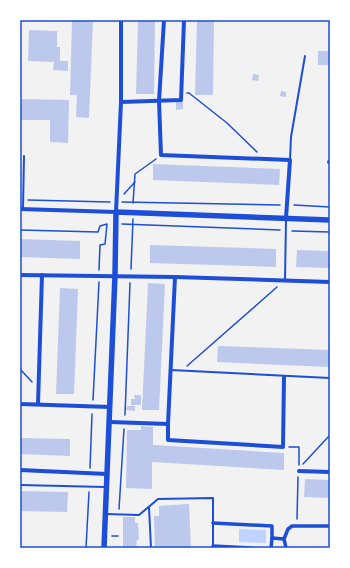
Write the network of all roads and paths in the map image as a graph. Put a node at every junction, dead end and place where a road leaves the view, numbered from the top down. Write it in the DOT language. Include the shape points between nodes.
graph roads {
  1 [pos="122,20"];
  2 [pos="164,20"];
  3 [pos="184,20"];
  4 [pos="305,56"];
  5 [pos="181,93"];
  6 [pos="159,101"];
  7 [pos="121,102"];
  8 [pos="162,155"];
  9 [pos="24,156"];
  10 [pos="264,159"];
  11 [pos="290,160"];
  12 [pos="135,182"];
  13 [pos="24,200"];
  14 [pos="116,202"];
  15 [pos="133,202"];
  16 [pos="286,205"];
  17 [pos="134,206"];
  18 [pos="330,207"];
  19 [pos="22,210"];
  20 [pos="116,212"];
  21 [pos="107,218"];
  22 [pos="286,218"];
  23 [pos="133,219"];
  24 [pos="330,220"];
  25 [pos="107,224"];
  26 [pos="116,224"];
  27 [pos="133,225"];
  28 [pos="20,230"];
  29 [pos="286,231"];
  30 [pos="330,232"];
  31 [pos="20,275"];
  32 [pos="42,275"];
  33 [pos="115,275"];
  34 [pos="99,276"];
  35 [pos="130,276"];
  36 [pos="175,277"];
  37 [pos="285,280"];
  38 [pos="330,282"];
  39 [pos="20,369"];
  40 [pos="171,370"];
  41 [pos="181,371"];
  42 [pos="284,377"];
  43 [pos="330,378"];
  44 [pos="39,389"];
  45 [pos="20,404"];
  46 [pos="38,404"];
  47 [pos="93,406"];
  48 [pos="110,406"];
  49 [pos="110,422"];
  50 [pos="124,422"];
  51 [pos="168,424"];
  52 [pos="330,434"];
  53 [pos="283,447"];
  54 [pos="20,470"];
  55 [pos="299,471"];
  56 [pos="330,472"];
  57 [pos="89,473"];
  58 [pos="107,474"];
  59 [pos="20,484"];
  60 [pos="89,486"];
  61 [pos="107,487"];
  62 [pos="148,507"];
  63 [pos="105,514"];
  64 [pos="119,515"];
  65 [pos="213,523"];
  66 [pos="297,525"];
  67 [pos="330,526"];
  68 [pos="108,536"];
  69 [pos="118,536"];
  70 [pos="272,538"];
  71 [pos="284,539"];
  72 [pos="213,547"];
  73 [pos="86,548"];
  74 [pos="104,548"];
  75 [pos="151,548"];
  76 [pos="251,548"];
  77 [pos="272,548"];
  78 [pos="286,548"];
  1 -- 7 [label="street"];
  2 -- 6 [label="street"];
  3 -- 5 [label="street"];
  4 -- 11 [label="lane" via="291,137"];
  5 -- 6 [label="street" via="181,100"];
  5 -- 10 [label="path" via="189,93 222,119"];
  6 -- 7 [label="street"];
  6 -- 8 [label="street"];
  7 -- 14 [label="street"];
  8 -- 10 [label="street"];
  8 -- 12 [label="path" via="135,174"];
  9 -- 13 [label="lane"];
  10 -- 11 [label="street"];
  11 -- 16 [label="street"];
  12 -- 14 [label="path"];
  12 -- 15 [label="path"];
  13 -- 14 [label="path" via="107,204"];
  13 -- 19 [label="lane"];
  14 -- 15 [label="path"];
  14 -- 20 [label="street"];
  15 -- 16 [label="path"];
  15 -- 17 [label="path"];
  16 -- 18 [label="path"];
  16 -- 22 [label="street"];
  19 -- 20 [label="street"];
  20 -- 22 [label="street"];
  20 -- 26 [label="street"];
  21 -- 25 [label="path"];
  22 -- 24 [label="street"];
  22 -- 29 [label="lane"];
  23 -- 27 [label="path"];
  25 -- 26 [label="path"];
  25 -- 28 [label="path" via="100,226 98,232"];
  25 -- 34 [label="path" via="105,244 100,245"];
  26 -- 27 [label="path"];
  26 -- 33 [label="street"];
  27 -- 29 [label="path"];
  27 -- 35 [label="path"];
  29 -- 30 [label="path"];
  29 -- 37 [label="lane"];
  31 -- 32 [label="street"];
  32 -- 34 [label="street"];
  32 -- 44 [label="street"];
  33 -- 34 [label="street"];
  33 -- 35 [label="street"];
  33 -- 48 [label="street"];
  34 -- 47 [label="path"];
  35 -- 36 [label="street"];
  35 -- 50 [label="path"];
  36 -- 37 [label="street"];
  36 -- 40 [label="street"];
  37 -- 38 [label="street"];
  37 -- 41 [label="path"];
  39 -- 44 [label="path"];
  40 -- 41 [label="lane"];
  40 -- 51 [label="street"];
  41 -- 42 [label="lane"];
  42 -- 43 [label="lane"];
  42 -- 53 [label="street"];
  44 -- 46 [label="street"];
  45 -- 46 [label="street"];
  46 -- 47 [label="street"];
  47 -- 48 [label="street"];
  47 -- 57 [label="path"];
  48 -- 49 [label="street"];
  49 -- 50 [label="street"];
  49 -- 58 [label="street"];
  50 -- 51 [label="street"];
  50 -- 64 [label="path"];
  51 -- 53 [label="street" via="168,440"];
  52 -- 53 [label="path" via="299,468 299,447"];
  54 -- 57 [label="street"];
  55 -- 56 [label="street"];
  55 -- 66 [label="path"];
  57 -- 58 [label="street"];
  58 -- 61 [label="street"];
  59 -- 60 [label="lane"];
  60 -- 61 [label="lane"];
  60 -- 73 [label="path"];
  61 -- 63 [label="street"];
  62 -- 64 [label="lane" via="139,515"];
  62 -- 65 [label="lane" via="158,499 213,498"];
  62 -- 75 [label="lane"];
  63 -- 64 [label="lane"];
  63 -- 74 [label="street"];
  65 -- 70 [label="street" via="272,526"];
  65 -- 72 [label="lane"];
  66 -- 67 [label="street"];
  66 -- 71 [label="street" via="288,529"];
  68 -- 69 [label="path"];
  70 -- 71 [label="street"];
  70 -- 77 [label="street"];
  71 -- 78 [label="street"];
  72 -- 76 [label="street"];
}
